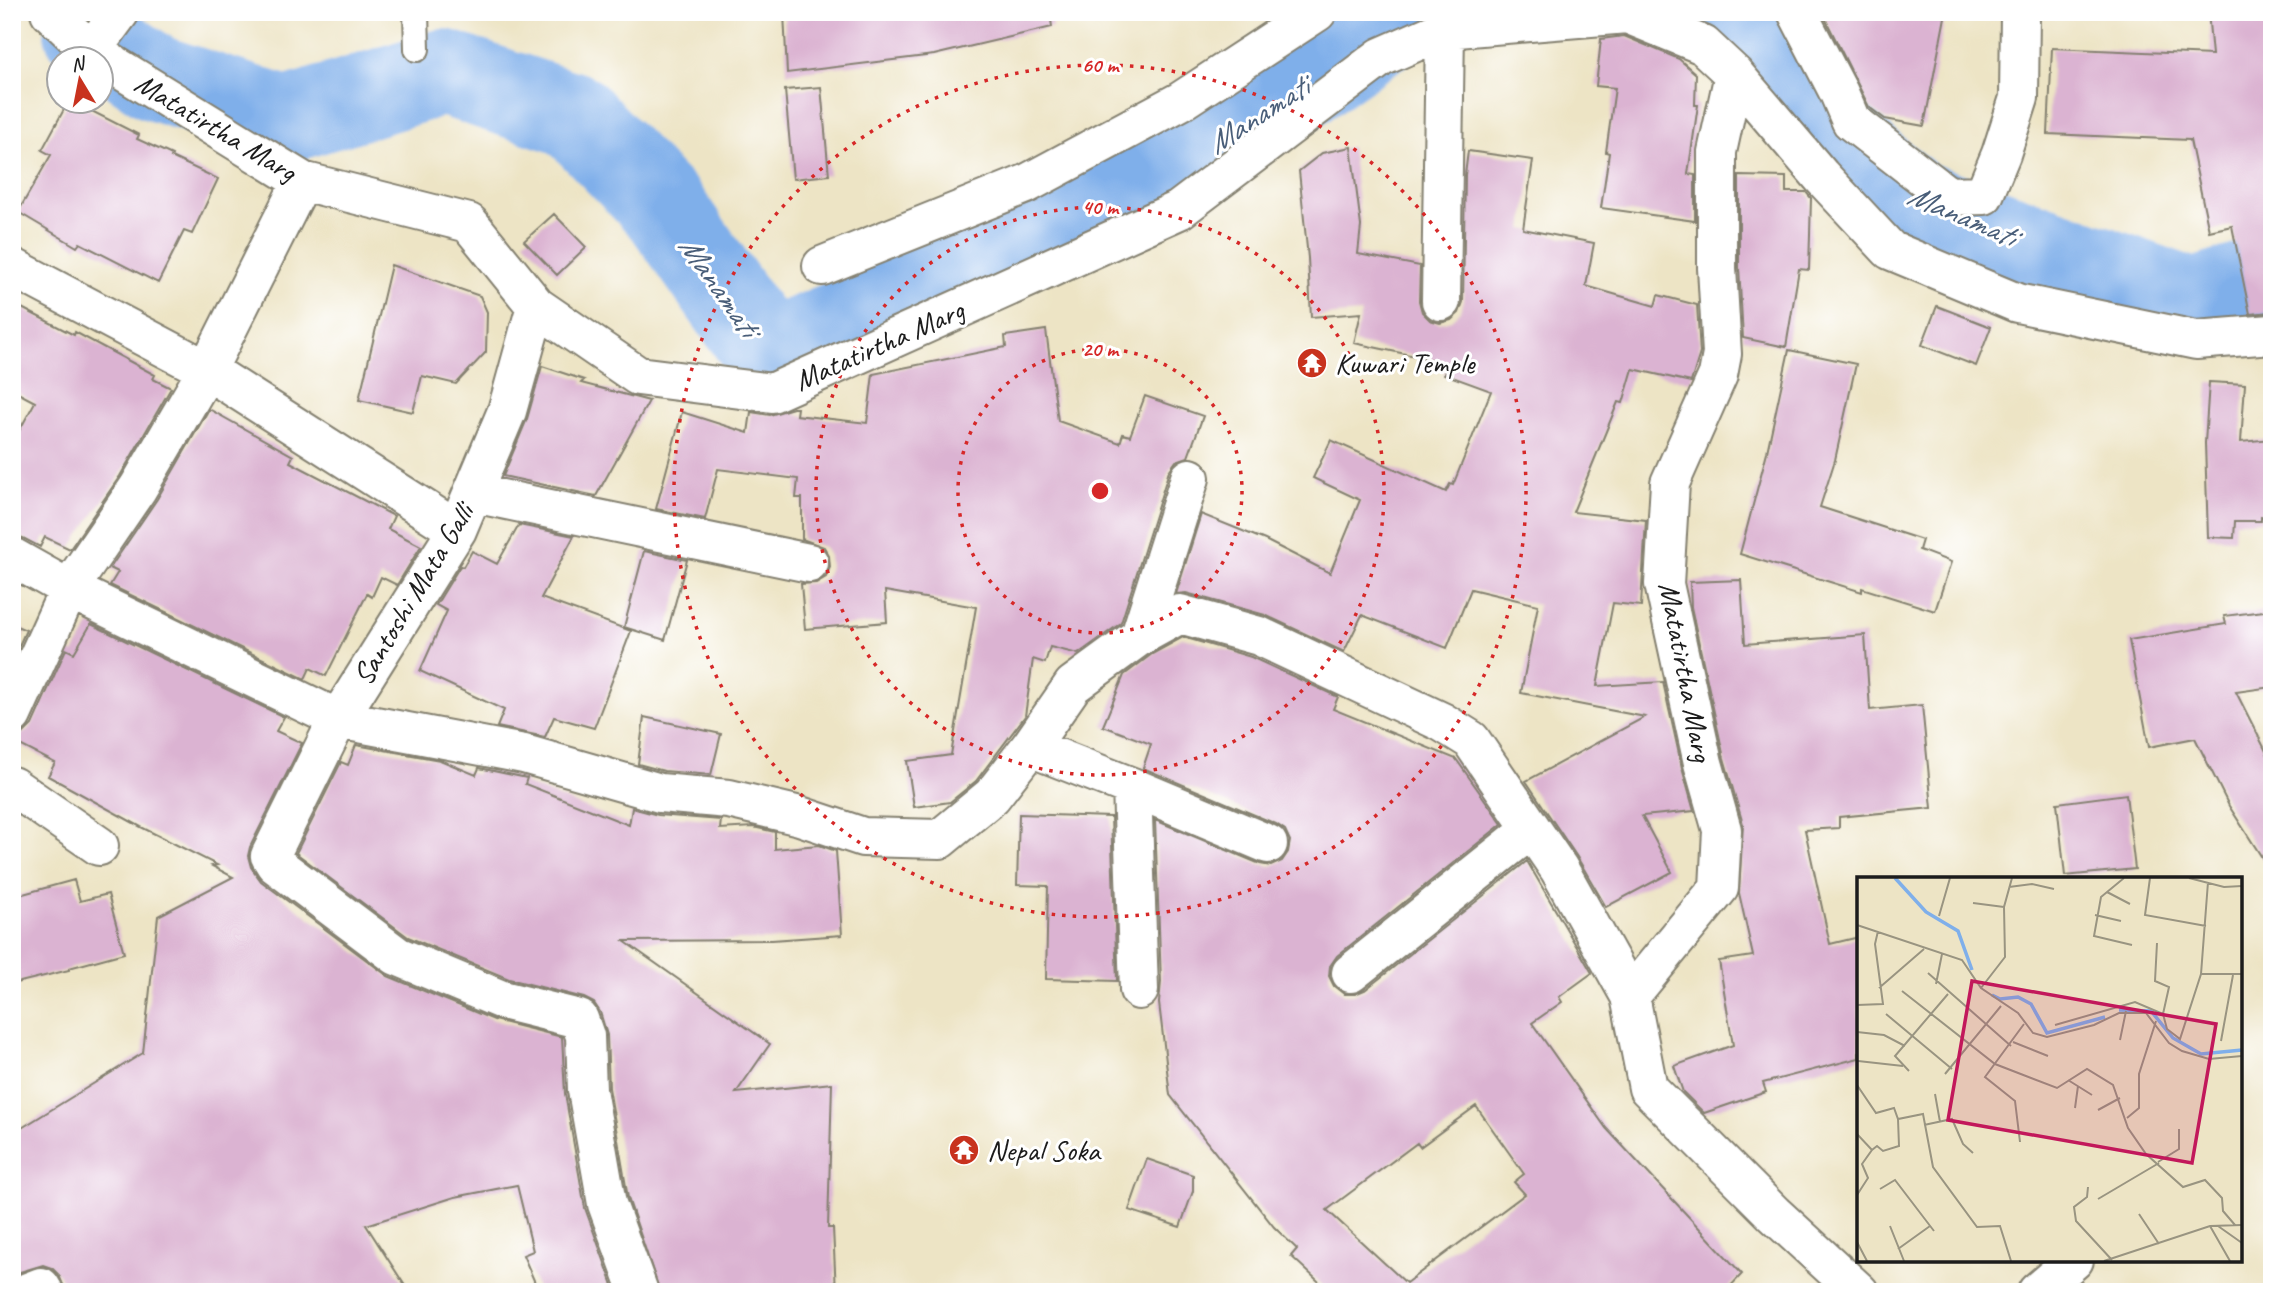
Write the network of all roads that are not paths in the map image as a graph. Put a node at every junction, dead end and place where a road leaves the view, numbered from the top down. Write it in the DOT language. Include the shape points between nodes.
graph roads {
  1 [pos="50,12"];
  2 [pos="120,12"];
  3 [pos="416,12"];
  4 [pos="1317,12"];
  5 [pos="1797,12"];
  6 [pos="2020,12"];
  7 [pos="1445,29"];
  8 [pos="86,46"];
  9 [pos="95,46"];
  10 [pos="417,49"];
  11 [pos="116,66"];
  12 [pos="1734,74"];
  13 [pos="302,181"];
  14 [pos="822,265"];
  15 [pos="12,267"];
  16 [pos="1441,301"];
  17 [pos="536,306"];
  18 [pos="2272,334"];
  19 [pos="207,370"];
  20 [pos="1190,478"];
  21 [pos="473,493"];
  22 [pos="457,530"];
  23 [pos="12,557"];
  24 [pos="809,563"];
  25 [pos="69,589"];
  26 [pos="1140,636"];
  27 [pos="12,715"];
  28 [pos="338,719"];
  29 [pos="1030,747"];
  30 [pos="12,786"];
  31 [pos="1132,787"];
  32 [pos="1531,830"];
  33 [pos="1268,844"];
  34 [pos="99,846"];
  35 [pos="1351,973"];
  36 [pos="1139,990"];
  37 [pos="1630,996"];
  38 [pos="2072,1262"];
  39 [pos="28,1292"];
  40 [pos="44,1292"];
  41 [pos="639,1292"];
  42 [pos="1859,1292"];
  43 [pos="2038,1292"];
  1 -- 8 [label="street, Matatirtha Marg"];
  2 -- 9 [label="street"];
  3 -- 10 [label="lane"];
  4 -- 14 [label="street" via="1181,101 1026,184"];
  5 -- 6 [label="street" via="1851,121 1948,196 1984,195 2001,154 2018,98"];
  7 -- 12 [label="street, Matatirtha Marg" via="1627,14 1703,46"];
  7 -- 16 [label="street"];
  7 -- 17 [label="street, Matatirtha Marg" via="1381,57 1179,210 772,393 638,376"];
  11 -- 13 [label="street, Matatirtha Marg"];
  12 -- 18 [label="street, Matatirtha Marg" via="1891,250 2017,303 2196,340"];
  12 -- 37 [label="street, Matatirtha Marg" via="1717,152 1722,354 1718,375 1670,483 1664,583 1722,830 1719,888"];
  13 -- 17 [label="street, Matatirtha Marg" via="469,223"];
  13 -- 19 [label="street"];
  15 -- 19 [label="street"];
  17 -- 21 [label="street, Santoshi Mata Galli" via="507,411"];
  19 -- 22 [label="street"];
  19 -- 25 [label="street" via="138,488"];
  20 -- 26 [label="street"];
  21 -- 22 [label="street, Santoshi Mata Galli"];
  21 -- 24 [label="street"];
  22 -- 28 [label="street, Santoshi Mata Galli"];
  23 -- 25 [label="street"];
  25 -- 27 [label="street"];
  25 -- 28 [label="street"];
  26 -- 29 [label="street" via="1073,685"];
  26 -- 32 [label="street" via="1180,614 1259,636 1442,722 1471,740"];
  28 -- 29 [label="street" via="524,754 660,793 729,799 863,837 940,839 992,796"];
  28 -- 41 [label="street, Santoshi Mata Galli" via="270,856 397,956 502,1000 579,1019 607,1204"];
  29 -- 31 [label="street"];
  30 -- 34 [label="street"];
  31 -- 33 [label="street"];
  31 -- 36 [label="street"];
  32 -- 35 [label="street"];
  32 -- 37 [label="street" via="1559,869"];
  37 -- 42 [label="street" via="1648,1088"];
  38 -- 43 [label="street"];
  39 -- 40 [label="street" via="41,1287"];
}
